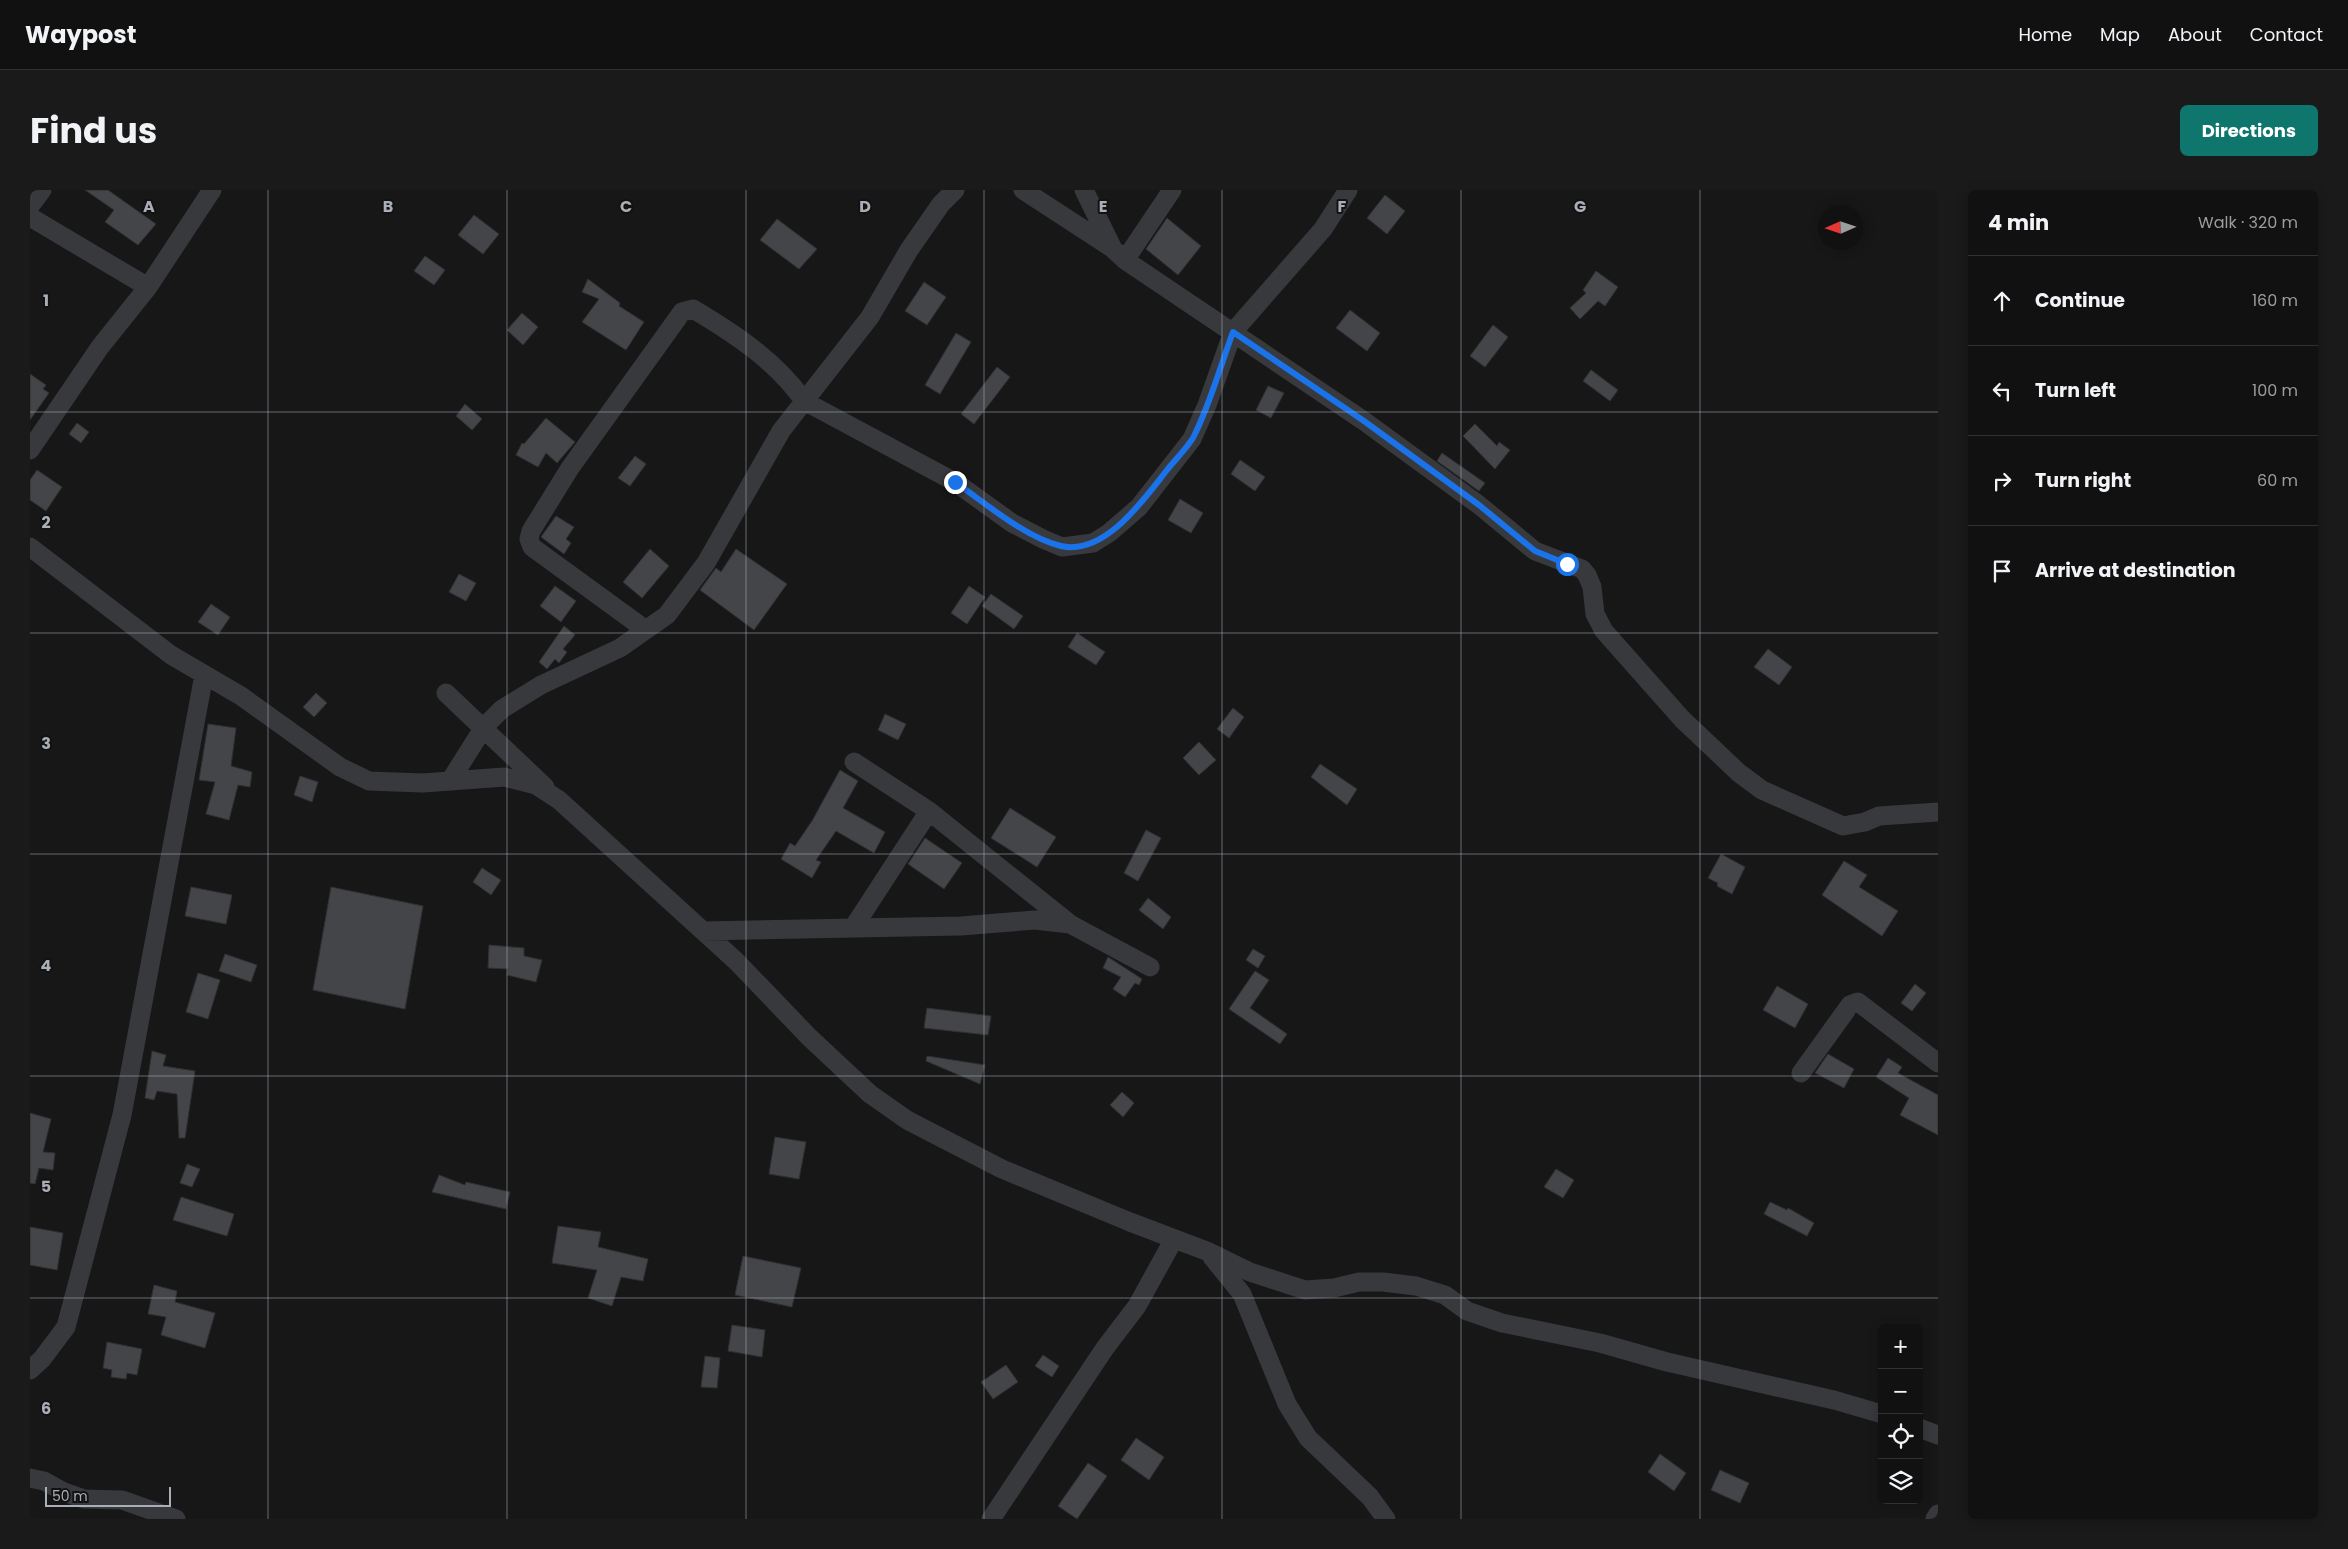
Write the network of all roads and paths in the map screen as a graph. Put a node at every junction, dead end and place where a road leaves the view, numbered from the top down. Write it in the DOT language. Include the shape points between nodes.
graph roads {
  1 [pos="42,190"];
  2 [pos="212,190"];
  3 [pos="954,190"];
  4 [pos="1023,190"];
  5 [pos="1084,190"];
  6 [pos="1172,190"];
  7 [pos="1348,190"];
  8 [pos="30,206"];
  9 [pos="30,217"];
  10 [pos="1119,254"];
  11 [pos="148,287"];
  12 [pos="1233,332"];
  13 [pos="804,401"];
  14 [pos="30,450"];
  15 [pos="30,547"];
  16 [pos="646,630"];
  17 [pos="204,675"];
  18 [pos="446,693"];
  19 [pos="484,727"];
  20 [pos="854,762"];
  21 [pos="450,781"];
  22 [pos="559,800"];
  23 [pos="929,810"];
  24 [pos="1938,812"];
  25 [pos="1070,924"];
  26 [pos="853,928"];
  27 [pos="703,931"];
  28 [pos="1150,967"];
  29 [pos="1938,1063"];
  30 [pos="1801,1073"];
  31 [pos="1174,1239"];
  32 [pos="1208,1252"];
  33 [pos="30,1370"];
  34 [pos="1878,1413"];
  35 [pos="30,1478"];
  36 [pos="1938,1514"];
  37 [pos="176,1519"];
  38 [pos="991,1519"];
  39 [pos="1386,1519"];
  40 [pos="1936,1519"];
  1 -- 8 [label="street"];
  2 -- 11 [label="street"];
  3 -- 13 [label="street" via="910,250 870,317"];
  4 -- 10 [label="street"];
  5 -- 10 [label="street"];
  6 -- 10 [label="street"];
  7 -- 12 [label="street" via="1323,229"];
  9 -- 11 [label="street"];
  10 -- 12 [label="street"];
  11 -- 14 [label="street" via="100,348"];
  12 -- 13 [label="street" via="1192,439 1138,507 1109,534 1092,543 1062,546 1043,539 1012,523 955,482"];
  12 -- 24 [label="street" via="1371,426 1479,505 1535,551 1582,569 1590,581 1595,614 1604,631 1682,718 1739,773 1762,790 1844,826 1879,816"];
  13 -- 16 [label="street" via="781,431 696,578 667,615"];
  13 -- 16 [label="street" via="766,359 725,328 693,309 687,309 570,468 531,531 532,547"];
  15 -- 17 [label="street" via="171,655"];
  16 -- 19 [label="street" via="620,648 521,696"];
  17 -- 21 [label="street" via="241,696 340,767 369,781"];
  17 -- 33 [label="street" via="122,1116 66,1327"];
  18 -- 19 [label="street"];
  19 -- 21 [label="street"];
  19 -- 22 [label="street"];
  20 -- 23 [label="street"];
  21 -- 22 [label="street" via="504,778 536,785"];
  22 -- 27 [label="street"];
  23 -- 25 [label="street"];
  23 -- 26 [label="street"];
  25 -- 26 [label="street" via="1035,920 961,926"];
  25 -- 28 [label="street"];
  26 -- 27 [label="street"];
  27 -- 31 [label="street" via="870,1094 908,1120 1002,1169"];
  29 -- 30 [label="street" via="1858,1002 1850,1005"];
  31 -- 32 [label="street"];
  31 -- 38 [label="street" via="1137,1306 1105,1348"];
  32 -- 34 [label="street" via="1250,1272 1305,1290 1359,1282 1416,1286 1445,1295 1467,1311 1502,1323 1600,1343"];
  32 -- 39 [label="street" via="1242,1294 1287,1404 1308,1438 1370,1497"];
  35 -- 37 [label="street" via="84,1498 122,1500"];
  36 -- 40 [label="street"];
}
